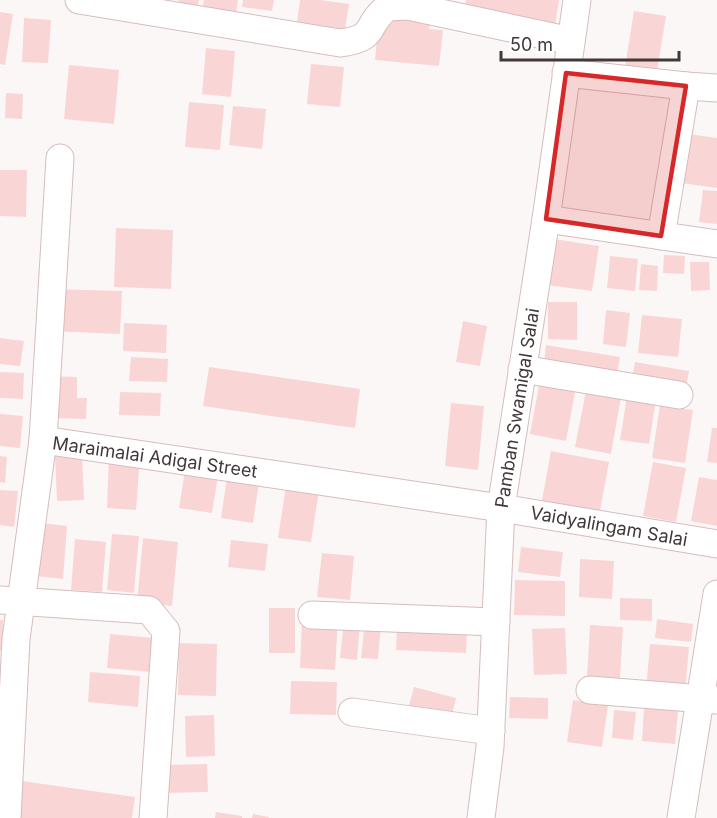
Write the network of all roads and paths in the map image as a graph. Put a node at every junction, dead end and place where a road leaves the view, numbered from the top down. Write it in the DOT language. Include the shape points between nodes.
graph roads {
  1 [pos="79,0"];
  2 [pos="577,0"];
  3 [pos="571,41"];
  4 [pos="566,73"];
  5 [pos="686,87"];
  6 [pos="717,88"];
  7 [pos="60,158"];
  8 [pos="546,219"];
  9 [pos="661,236"];
  10 [pos="717,244"];
  11 [pos="522,369"];
  12 [pos="679,395"];
  13 [pos="43,440"];
  14 [pos="501,508"];
  15 [pos="717,544"];
  16 [pos="717,594"];
  17 [pos="10,600"];
  18 [pos="312,615"];
  19 [pos="496,622"];
  20 [pos="590,690"];
  21 [pos="708,699"];
  22 [pos="352,712"];
  23 [pos="490,731"];
  24 [pos="7,818"];
  25 [pos="153,818"];
  26 [pos="480,818"];
  27 [pos="681,818"];
  1 -- 3 [label="street" via="340,43 361,39 388,7 408,6"];
  2 -- 3 [label="street, Pamban Swamigal Salai"];
  3 -- 4 [label="street, Pamban Swamigal Salai"];
  4 -- 5 [label="street"];
  4 -- 8 [label="street, Pamban Swamigal Salai"];
  5 -- 6 [label="street"];
  5 -- 9 [label="street"];
  7 -- 13 [label="street"];
  8 -- 9 [label="street"];
  8 -- 11 [label="street, Pamban Swamigal Salai"];
  9 -- 10 [label="street"];
  11 -- 12 [label="street"];
  11 -- 14 [label="street, Pamban Swamigal Salai"];
  13 -- 14 [label="street, Maraimalai Adigal Street"];
  13 -- 17 [label="street, Maraimalai Adigal Street"];
  14 -- 15 [label="street, Vaidyalingam Salai"];
  14 -- 19 [label="street, Pamban Swamigal Salai"];
  16 -- 21 [label="street"];
  17 -- 24 [label="street, Maraimalai Adigal Street" via="16,639"];
  17 -- 25 [label="street" via="149,610 166,631"];
  18 -- 19 [label="street"];
  19 -- 23 [label="street, Pamban Swamigal Salai"];
  20 -- 21 [label="street"];
  21 -- 27 [label="street"];
  22 -- 23 [label="street"];
  23 -- 26 [label="street, Pamban Swamigal Salai"];
}
